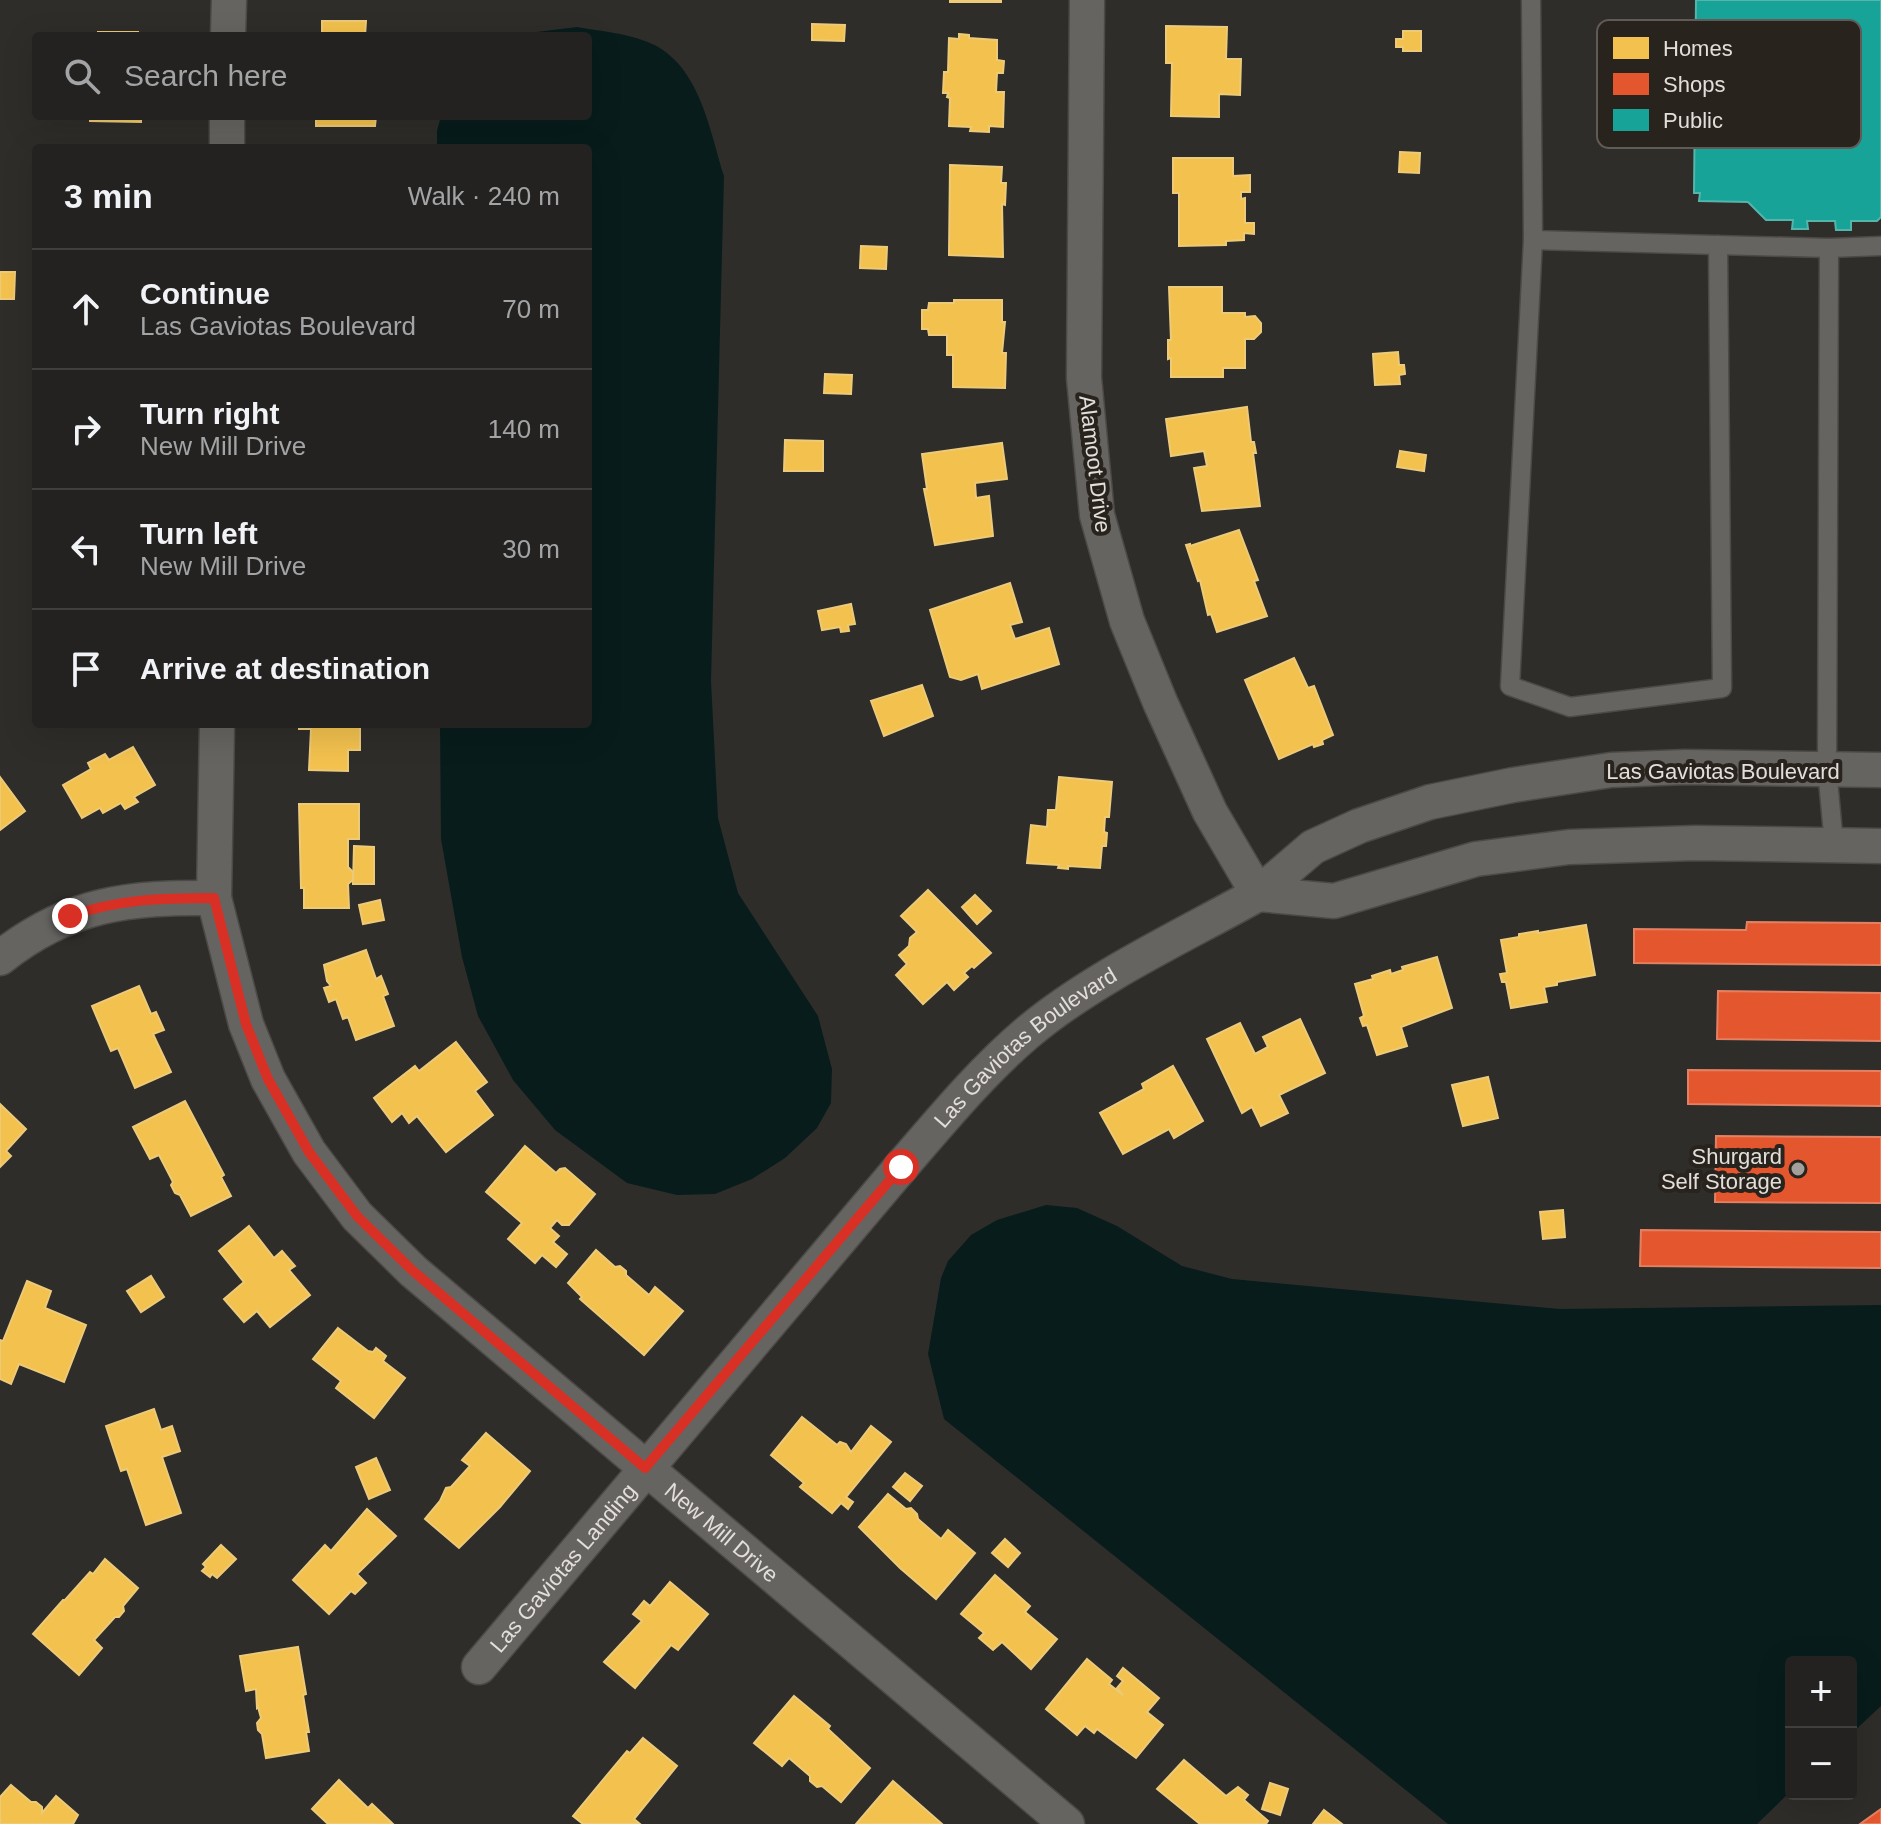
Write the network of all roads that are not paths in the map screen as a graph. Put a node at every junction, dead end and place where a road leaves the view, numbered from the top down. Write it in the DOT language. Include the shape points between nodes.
graph roads {
  1 [pos="229,0"];
  2 [pos="1087,0"];
  3 [pos="1531,0"];
  4 [pos="228,32"];
  5 [pos="227,120"];
  6 [pos="227,144"];
  7 [pos="1533,240"];
  8 [pos="1718,245"];
  9 [pos="1881,246"];
  10 [pos="1829,248"];
  11 [pos="217,728"];
  12 [pos="1827,769"];
  13 [pos="1881,770"];
  14 [pos="1834,845"];
  15 [pos="1881,846"];
  16 [pos="1258,894"];
  17 [pos="214,898"];
  18 [pos="0,958"];
  19 [pos="645,1468"];
  20 [pos="479,1667"];
  21 [pos="1067,1824"];
  1 -- 4 [label="street"];
  2 -- 16 [label="street, Alamoot Drive" via="1084,378 1097,515 1127,621 1160,702 1210,812"];
  3 -- 7 [label="lane"];
  5 -- 6 [label="street"];
  7 -- 8 [label="lane"];
  7 -- 8 [label="lane" via="1510,686 1570,707 1722,688"];
  8 -- 10 [label="lane"];
  9 -- 10 [label="lane"];
  10 -- 12 [label="lane"];
  11 -- 17 [label="street, New Mill Drive"];
  12 -- 13 [label="street, Las Gaviotas Boulevard"];
  12 -- 14 [label="lane"];
  12 -- 16 [label="street, Las Gaviotas Boulevard" via="1611,770 1430,802 1313,847"];
  14 -- 15 [label="street"];
  14 -- 16 [label="street" via="1569,847 1476,859 1334,901"];
  16 -- 19 [label="street, Las Gaviotas Boulevard" via="1084,991 1027,1033 959,1100"];
  17 -- 18 [label="street" via="153,898 96,907 19,943"];
  17 -- 19 [label="street, New Mill Drive" via="246,1024 268,1079 309,1152 357,1216 413,1271"];
  19 -- 20 [label="street, Las Gaviotas Landing"];
  19 -- 21 [label="street, New Mill Drive"];
}
